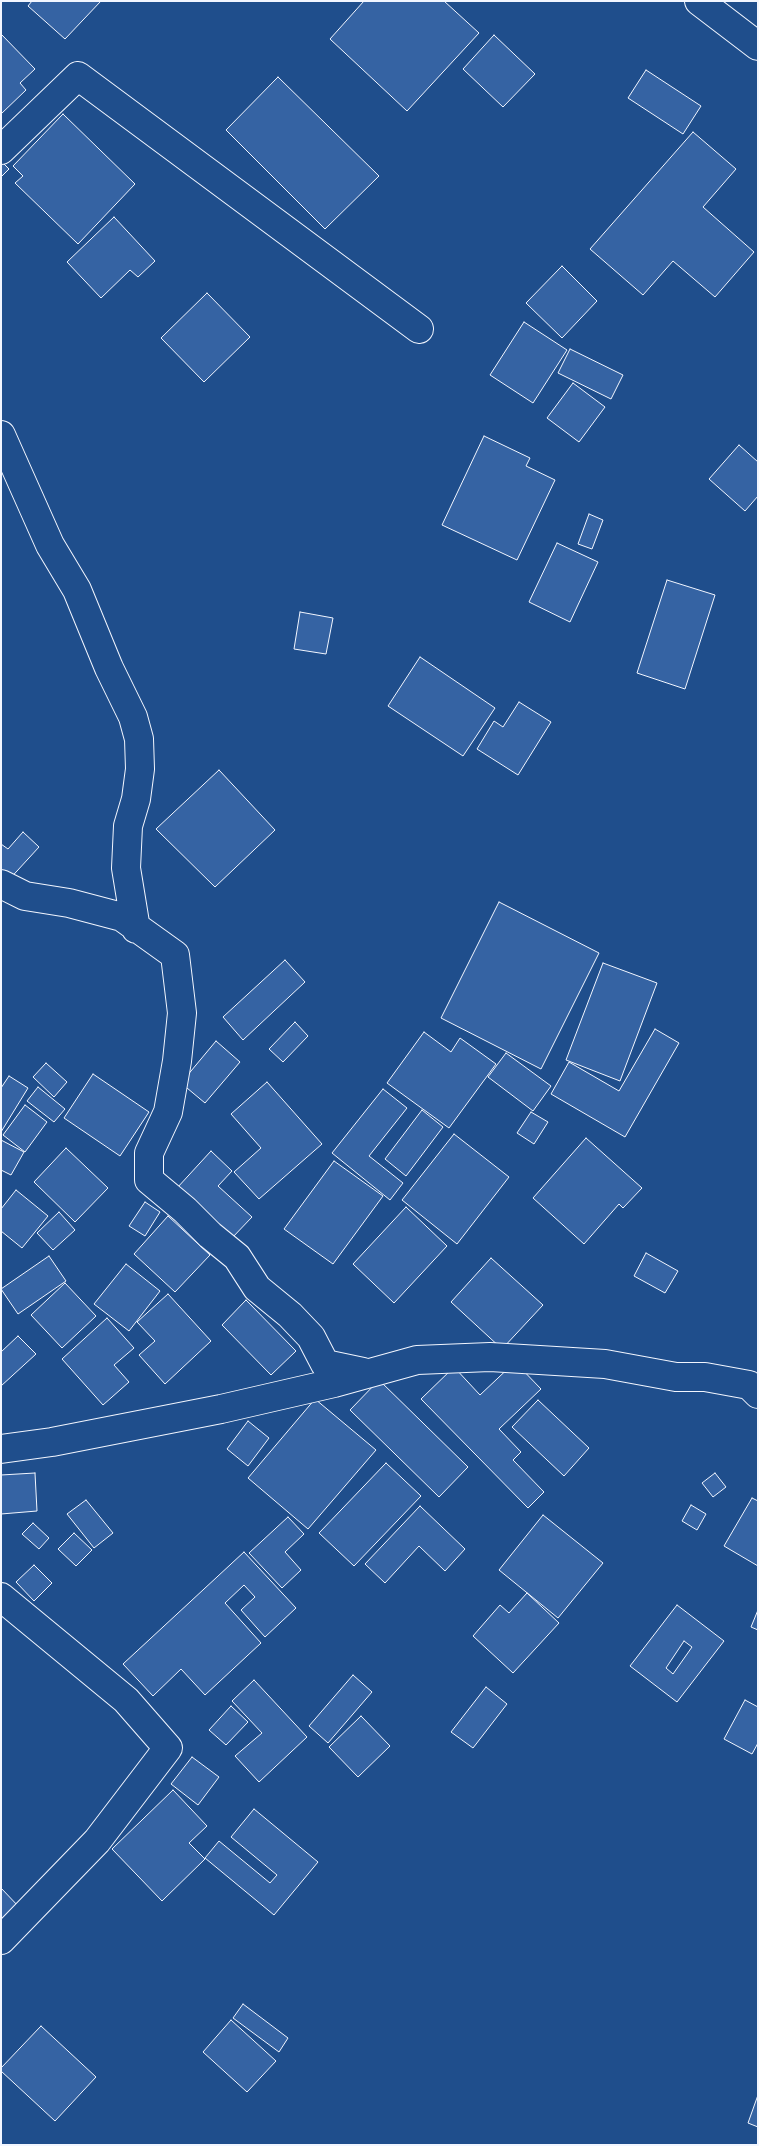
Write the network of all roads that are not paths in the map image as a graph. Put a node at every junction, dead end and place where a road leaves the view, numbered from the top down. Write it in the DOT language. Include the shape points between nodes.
graph roads {
  1 [pos="699,1"];
  2 [pos="758,46"];
  3 [pos="1,150"];
  4 [pos="419,328"];
  5 [pos="1,435"];
  6 [pos="1,884"];
  7 [pos="136,929"];
  8 [pos="372,1373"];
  9 [pos="755,1385"];
  10 [pos="1,1449"];
  11 [pos="1,1597"];
  12 [pos="1,1940"];
  1 -- 2 [label="street"];
  3 -- 4 [label="street" via="78,76"];
  5 -- 7 [label="street" via="50,545 77,590 109,668 134,717 140,770 128,826 126,868"];
  6 -- 7 [label="street" via="26,896 122,917"];
  7 -- 8 [label="street" via="175,955 182,1013 168,1112 149,1154 149,1180 237,1257 257,1288 290,1315 310,1337 325,1364"];
  8 -- 9 [label="street" via="417,1360 490,1357 605,1364 676,1377 705,1377"];
  8 -- 10 [label="street" via="221,1409"];
  11 -- 12 [label="street" via="126,1700 168,1748 97,1841"];
}
